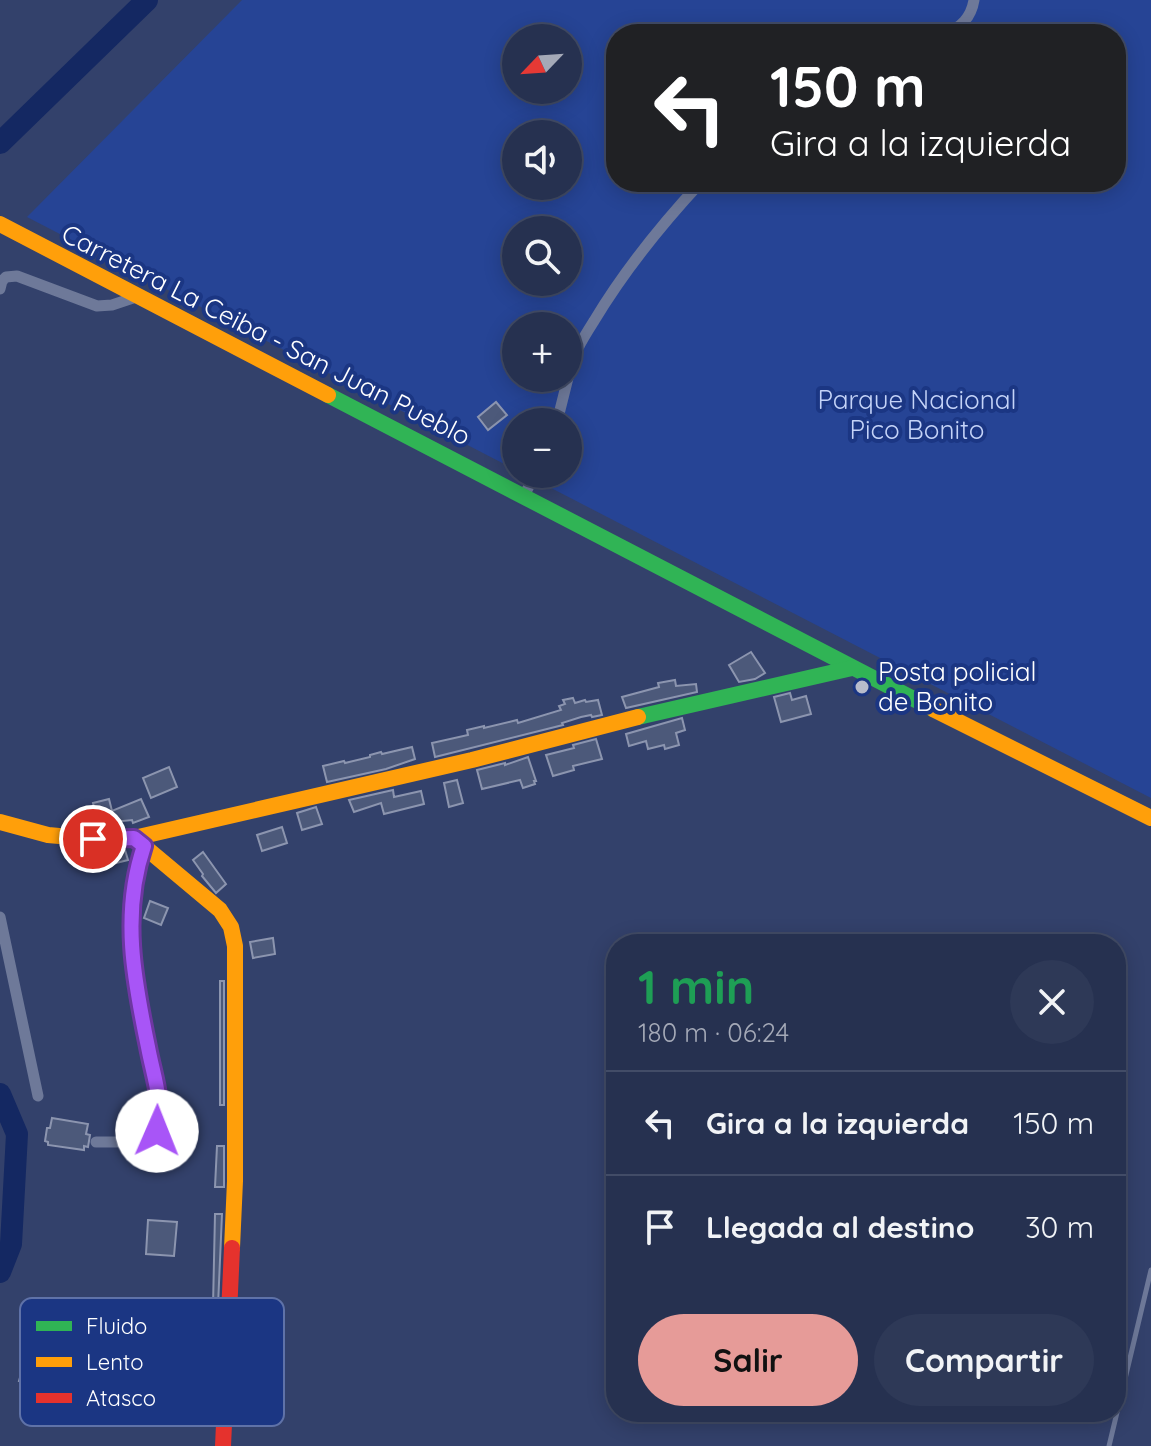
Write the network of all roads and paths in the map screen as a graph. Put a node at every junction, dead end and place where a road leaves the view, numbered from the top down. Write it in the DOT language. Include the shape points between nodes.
graph roads {
  1 [pos="974,0"];
  2 [pos="962,24"];
  3 [pos="693,192"];
  4 [pos="0,224"];
  5 [pos="0,289"];
  6 [pos="140,296"];
  7 [pos="582,341"];
  8 [pos="528,488"];
  9 [pos="524,496"];
  10 [pos="852,668"];
  11 [pos="1151,818"];
  12 [pos="0,822"];
  13 [pos="139,842"];
  14 [pos="0,917"];
  15 [pos="38,1096"];
  16 [pos="96,1142"];
  17 [pos="1151,1270"];
  18 [pos="230,1298"];
  19 [pos="1126,1375"];
  20 [pos="1115,1422"];
  21 [pos="224,1426"];
  22 [pos="223,1446"];
  23 [pos="1109,1446"];
  1 -- 2 [label="street"];
  3 -- 7 [label="street" via="607,299"];
  4 -- 6 [label="street, Carretera La Ceiba - San Juan Pueblo"];
  5 -- 6 [label="street" via="11,275 97,306"];
  6 -- 9 [label="street, Carretera La Ceiba - San Juan Pueblo"];
  8 -- 9 [label="street"];
  9 -- 10 [label="street, Carretera La Ceiba - San Juan Pueblo"];
  10 -- 11 [label="street, Carretera La Ceiba - San Juan Pueblo"];
  10 -- 13 [label="street"];
  12 -- 13 [label="street" via="48,835"];
  13 -- 16 [label="street" via="131,948 160,1117 157,1131 149,1137"];
  13 -- 18 [label="street" via="220,910 235,946"];
  14 -- 15 [label="street"];
  17 -- 19 [label="lane"];
  20 -- 23 [label="lane"];
  21 -- 22 [label="street"];
}
